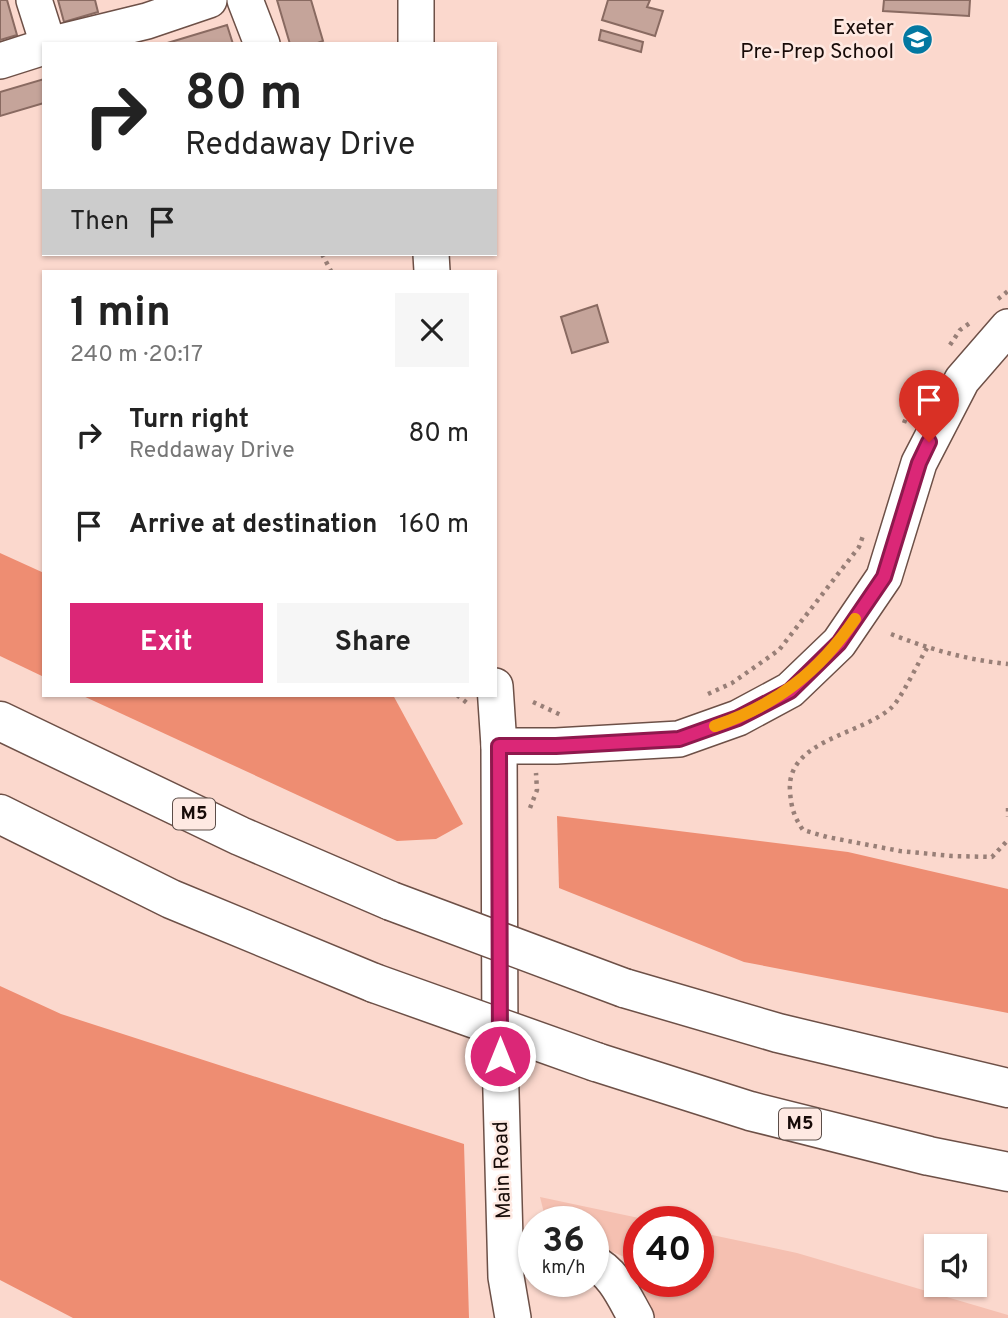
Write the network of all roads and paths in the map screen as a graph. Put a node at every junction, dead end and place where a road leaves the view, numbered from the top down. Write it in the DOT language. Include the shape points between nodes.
graph roads {
  1 [pos="34,0"];
  2 [pos="209,0"];
  3 [pos="245,0"];
  4 [pos="416,0"];
  5 [pos="143,10"];
  6 [pos="45,42"];
  7 [pos="58,42"];
  8 [pos="261,42"];
  9 [pos="415,42"];
  10 [pos="42,46"];
  11 [pos="0,61"];
  12 [pos="1008,291"];
  13 [pos="992,316"];
  14 [pos="945,353"];
  15 [pos="930,375"];
  16 [pos="899,435"];
  17 [pos="867,522"];
  18 [pos="891,634"];
  19 [pos="927,648"];
  20 [pos="1008,664"];
  21 [pos="496,697"];
  22 [pos="700,698"];
  23 [pos="533,702"];
  24 [pos="570,716"];
  25 [pos="0,721"];
  26 [pos="499,746"];
  27 [pos="1008,808"];
  28 [pos="0,814"];
  29 [pos="1008,817"];
  30 [pos="1008,840"];
  31 [pos="1008,1088"];
  32 [pos="1008,1172"];
  33 [pos="518,1233"];
  34 [pos="518,1257"];
  35 [pos="609,1275"];
  36 [pos="513,1318"];
  37 [pos="636,1318"];
  1 -- 6 [label="street"];
  2 -- 5 [label="street"];
  3 -- 8 [label="street"];
  4 -- 9 [label="street"];
  5 -- 7 [label="street"];
  10 -- 11 [label="street"];
  12 -- 13 [label="path"];
  13 -- 14 [label="path" via="960,330"];
  13 -- 26 [label="street" via="919,463 884,577 839,643 790,691 738,718 679,739"];
  15 -- 16 [label="path" via="914,397"];
  17 -- 22 [label="path" via="859,547 779,650 732,683"];
  18 -- 19 [label="path"];
  19 -- 20 [label="path"];
  19 -- 30 [label="path" via="892,708 812,748 792,769 792,814 803,830 900,850 992,857"];
  21 -- 26 [label="street, Main Road"];
  23 -- 24 [label="path"];
  25 -- 31 [label="highway, M5, bridge" via="240,836 391,901 624,988 778,1033"];
  26 -- 33 [label="street, Main Road" via="500,1056"];
  27 -- 29 [label="path"];
  28 -- 32 [label="highway, M5, bridge" via="171,899 373,983 750,1111"];
  34 -- 36 [label="street, Main Road" via="506,1278"];
  35 -- 37 [label="street"];
}
